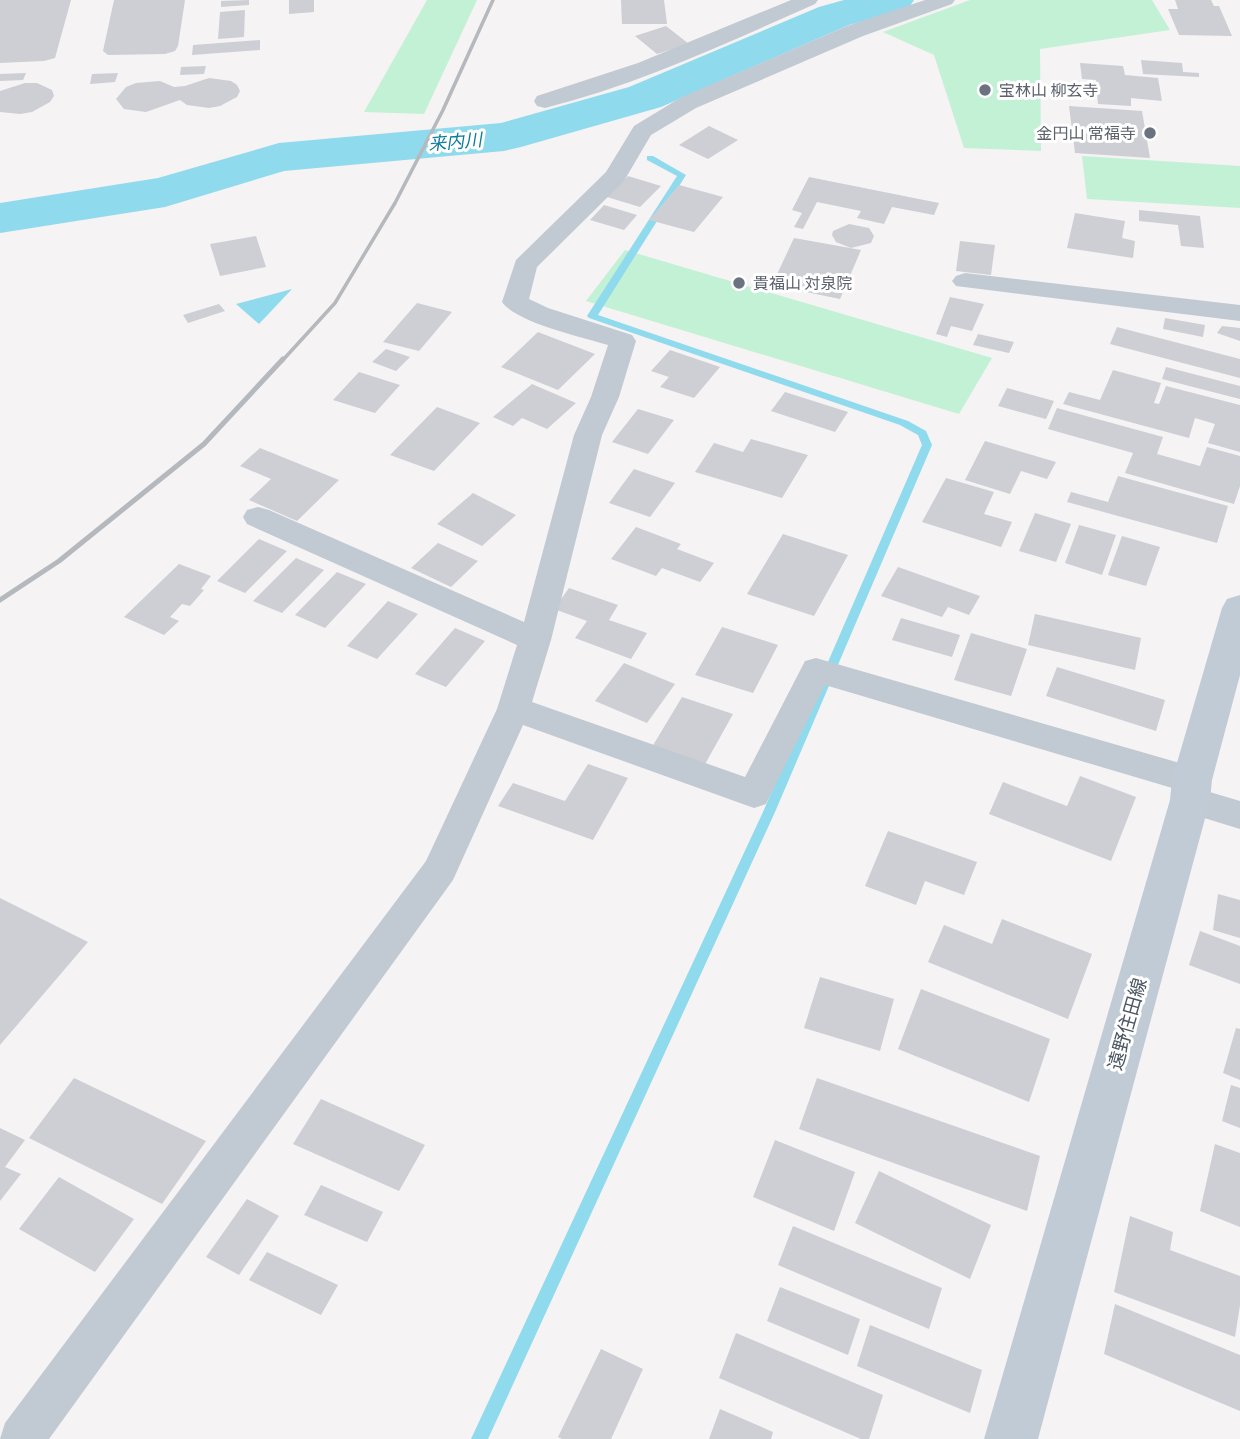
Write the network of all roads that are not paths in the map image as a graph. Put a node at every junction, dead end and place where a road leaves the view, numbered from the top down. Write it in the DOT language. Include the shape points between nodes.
graph roads {
  1 [pos="808,0"];
  2 [pos="945,0"];
  3 [pos="545,101"];
  4 [pos="965,281"];
  5 [pos="1240,313"];
  6 [pos="258,517"];
  7 [pos="1240,608"];
  8 [pos="535,640"];
  9 [pos="514,709"];
  10 [pos="1191,790"];
  11 [pos="1240,815"];
  12 [pos="21,1439"];
  13 [pos="1011,1439"];
  1 -- 3 [label="street" via="683,55"];
  2 -- 8 [label="street" via="855,31 688,103 642,131 616,176 525,265 515,302 623,341 588,435"];
  4 -- 5 [label="street"];
  6 -- 8 [label="street"];
  7 -- 10 [label="main road, 遠野住田線"];
  8 -- 9 [label="street"];
  9 -- 10 [label="street" via="754,794 816,670"];
  9 -- 12 [label="street" via="440,870"];
  10 -- 11 [label="street"];
  10 -- 13 [label="main road, 遠野住田線"];
}
